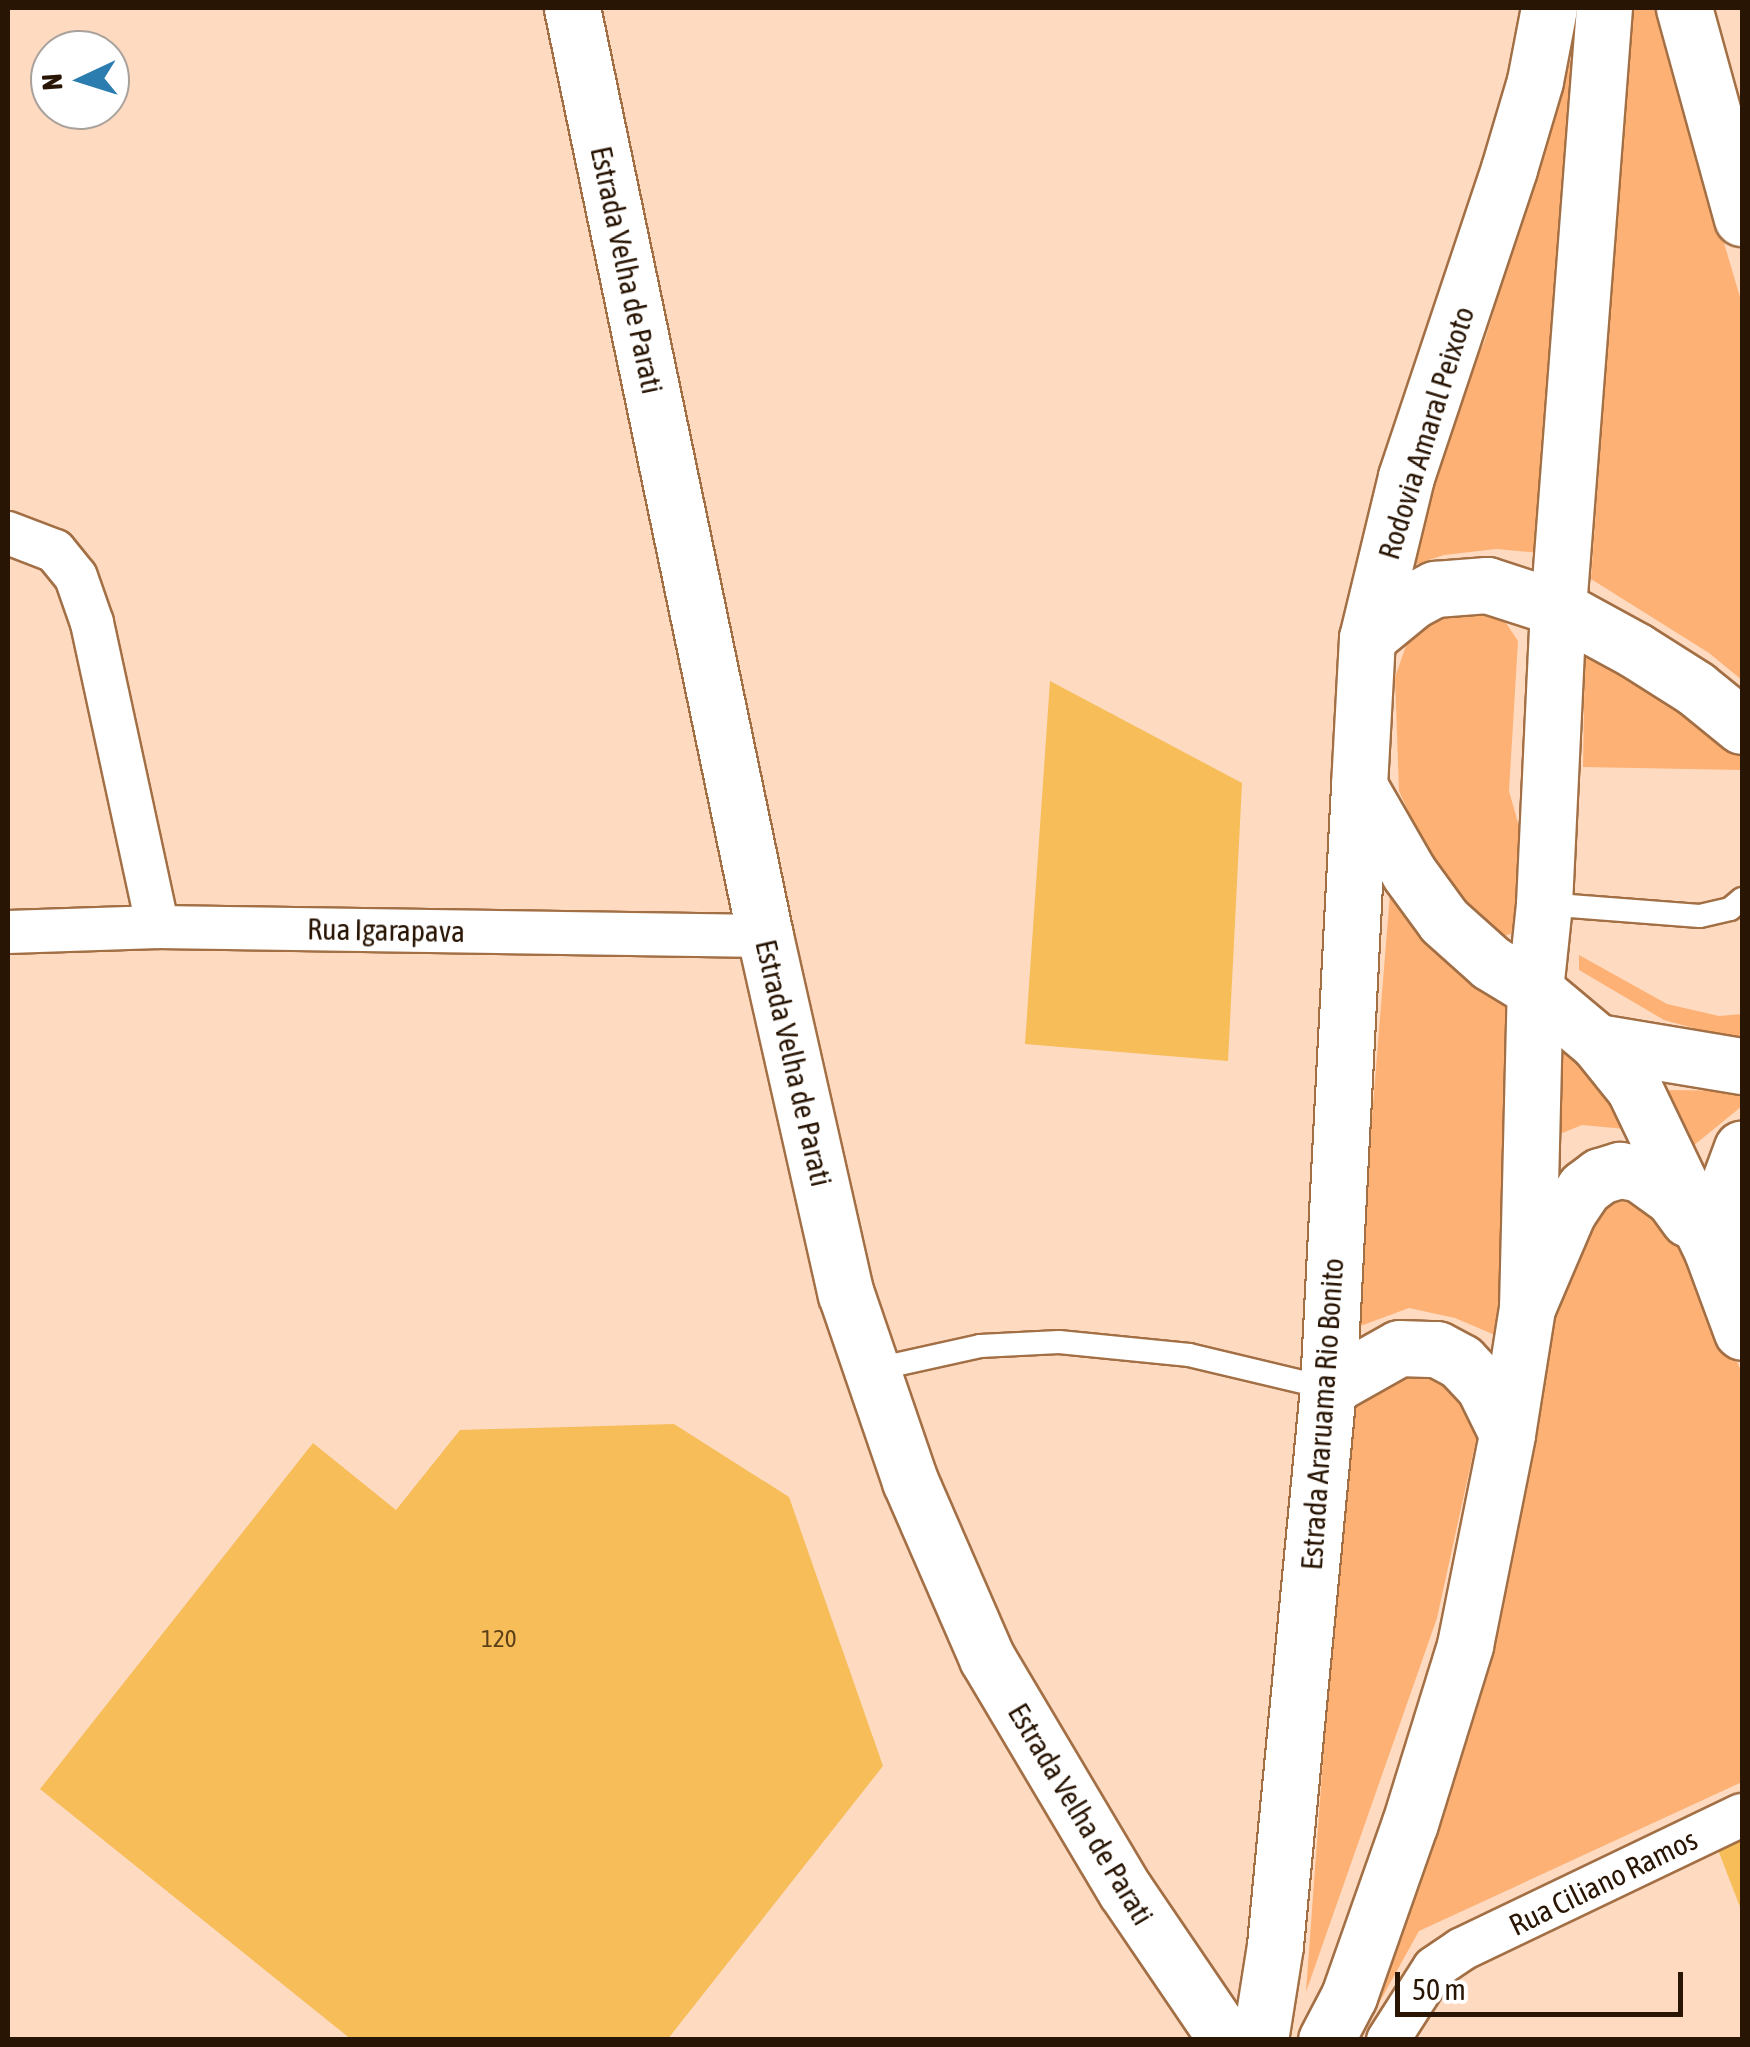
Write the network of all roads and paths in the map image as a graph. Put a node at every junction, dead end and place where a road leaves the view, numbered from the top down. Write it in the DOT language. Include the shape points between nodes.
graph roads {
  1 [pos="572,8"];
  2 [pos="1549,8"];
  3 [pos="1604,8"];
  4 [pos="1684,8"];
  5 [pos="1727,126"];
  6 [pos="1742,218"];
  7 [pos="8,533"];
  8 [pos="1558,608"];
  9 [pos="1368,638"];
  10 [pos="1742,726"];
  11 [pos="1359,786"];
  12 [pos="1742,900"];
  13 [pos="1544,904"];
  14 [pos="158,927"];
  15 [pos="8,932"];
  16 [pos="765,936"];
  17 [pos="1535,990"];
  18 [pos="1597,1042"];
  19 [pos="1742,1066"];
  20 [pos="1742,1148"];
  21 [pos="1712,1251"];
  22 [pos="1527,1308"];
  23 [pos="1740,1324"];
  24 [pos="872,1370"];
  25 [pos="1328,1388"];
  26 [pos="1508,1434"];
  27 [pos="1742,1815"];
  28 [pos="1226,2040"];
  29 [pos="1260,2040"];
  30 [pos="1326,2040"];
  31 [pos="1388,2040"];
  1 -- 16 [label="main road, Estrada Velha de Parati"];
  2 -- 9 [label="main road, Rodovia Amaral Peixoto" via="1509,169 1406,478"];
  3 -- 8 [label="main road"];
  4 -- 5 [label="main road"];
  5 -- 6 [label="main road"];
  7 -- 14 [label="street" via="55,551 76,577 92,622"];
  8 -- 9 [label="main road" via="1487,586 1435,589"];
  8 -- 10 [label="main road" via="1695,688"];
  8 -- 13 [label="main road"];
  9 -- 11 [label="main road, Rodovia Amaral Peixoto"];
  11 -- 17 [label="main road" via="1444,921 1490,963"];
  11 -- 25 [label="main road, Estrada Araruama Rio Bonito"];
  12 -- 13 [label="lane" via="1700,916"];
  13 -- 17 [label="main road"];
  14 -- 15 [label="street, Rua Igarapava"];
  14 -- 16 [label="street, Rua Igarapava"];
  16 -- 24 [label="main road, Estrada Velha de Parati" via="846,1294"];
  17 -- 18 [label="main road"];
  17 -- 22 [label="main road"];
  18 -- 19 [label="main road"];
  18 -- 21 [label="main road" via="1634,1088"];
  20 -- 23 [label="main road" via="1723,1199"];
  21 -- 22 [label="main road" via="1654,1182 1620,1170 1600,1176 1568,1212"];
  21 -- 23 [label="main road"];
  22 -- 26 [label="main road"];
  24 -- 25 [label="lane" via="980,1346 1059,1342 1189,1354"];
  24 -- 28 [label="main road, Estrada Velha de Parati" via="910,1481 987,1658 1134,1904"];
  25 -- 26 [label="main road" via="1398,1348 1437,1349 1484,1387"];
  25 -- 29 [label="main road, Estrada Araruama Rio Bonito"];
  26 -- 30 [label="main road" via="1465,1645 1404,1840"];
  27 -- 31 [label="street, Rua Ciliano Ramos" via="1462,1949 1434,1968"];
}
